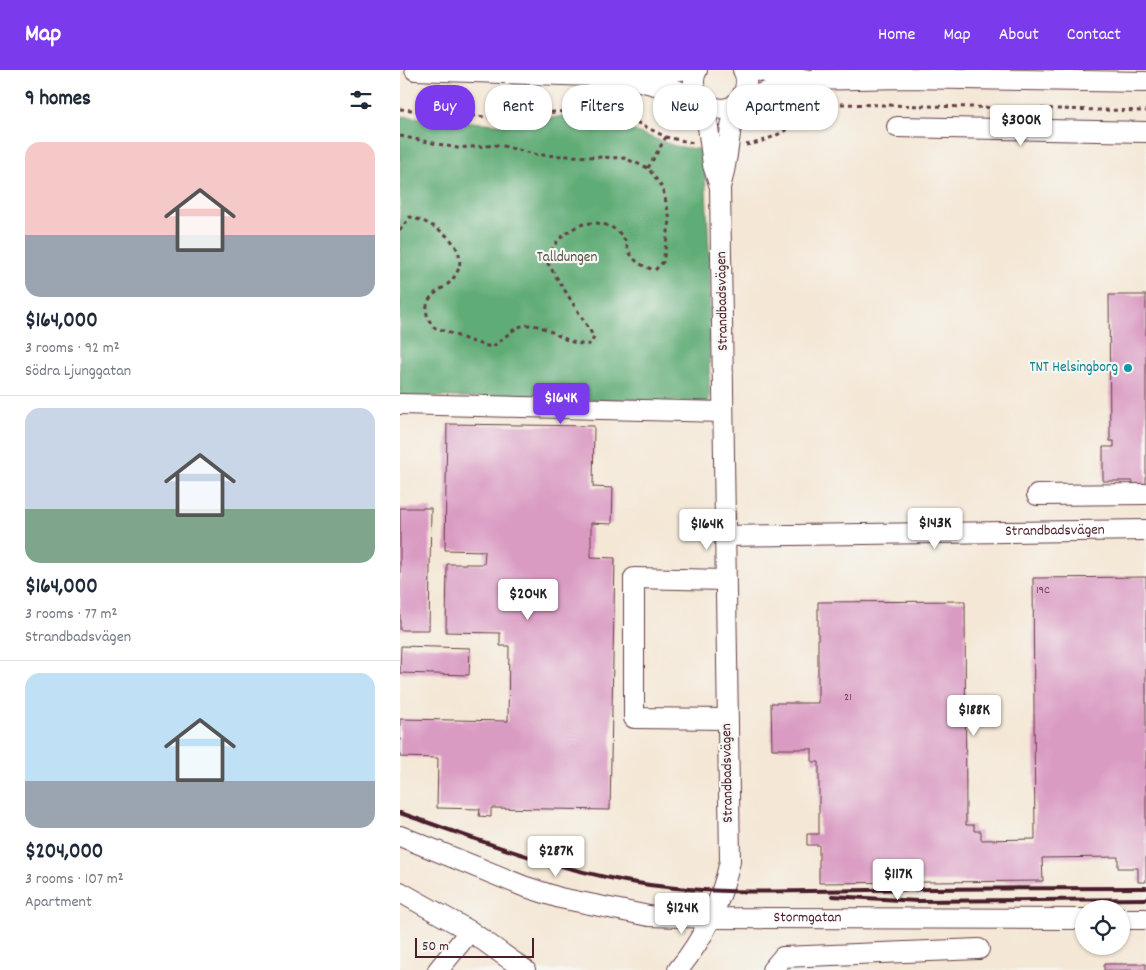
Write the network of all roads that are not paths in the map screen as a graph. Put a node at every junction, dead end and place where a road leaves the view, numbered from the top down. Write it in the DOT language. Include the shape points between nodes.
graph roads {
  1 [pos="415,70"];
  2 [pos="681,70"];
  3 [pos="697,70"];
  4 [pos="743,70"];
  5 [pos="754,70"];
  6 [pos="623,76"];
  7 [pos="809,80"];
  8 [pos="1146,82"];
  9 [pos="654,85"];
  10 [pos="694,85"];
  11 [pos="747,85"];
  12 [pos="793,85"];
  13 [pos="897,128"];
  14 [pos="714,130"];
  15 [pos="727,130"];
  16 [pos="1146,132"];
  17 [pos="720,145"];
  18 [pos="400,404"];
  19 [pos="723,412"];
  20 [pos="1146,494"];
  21 [pos="1037,495"];
  22 [pos="1146,530"];
  23 [pos="724,536"];
  24 [pos="725,580"];
  25 [pos="727,719"];
  26 [pos="400,836"];
  27 [pos="400,892"];
  28 [pos="712,918"];
  29 [pos="1075,919"];
  30 [pos="1130,919"];
  31 [pos="1146,919"];
  32 [pos="470,931"];
  33 [pos="979,949"];
  34 [pos="438,970"];
  35 [pos="525,970"];
  36 [pos="678,970"];
  37 [pos="772,970"];
  1 -- 6 [label="street"];
  2 -- 6 [label="street"];
  3 -- 10 [label="street, Strandbadsvägen"];
  4 -- 11 [label="street, Strandbadsvägen"];
  5 -- 7 [label="street"];
  6 -- 9 [label="street"];
  7 -- 8 [label="street" via="905,78"];
  7 -- 12 [label="street"];
  13 -- 16 [label="street"];
  14 -- 17 [label="street, Strandbadsvägen"];
  15 -- 17 [label="street, Strandbadsvägen"];
  17 -- 19 [label="street, Strandbadsvägen" via="712,164 720,187"];
  18 -- 19 [label="street"];
  19 -- 23 [label="street, Strandbadsvägen"];
  20 -- 21 [label="street"];
  22 -- 23 [label="street, Strandbadsvägen"];
  23 -- 24 [label="street, Strandbadsvägen"];
  24 -- 25 [label="street, Strandbadsvägen"];
  24 -- 25 [label="street" via="634,578 634,718"];
  25 -- 28 [label="street, Strandbadsvägen" via="730,861 724,890"];
  26 -- 28 [label="street, Stormgatan" via="560,898 649,916"];
  27 -- 32 [label="street"];
  28 -- 29 [label="street, Stormgatan"];
  28 -- 36 [label="street, Strandbadsvägen"];
  30 -- 31 [label="street"];
  32 -- 34 [label="street"];
  32 -- 35 [label="street"];
  33 -- 37 [label="street" via="783,957"];
}
